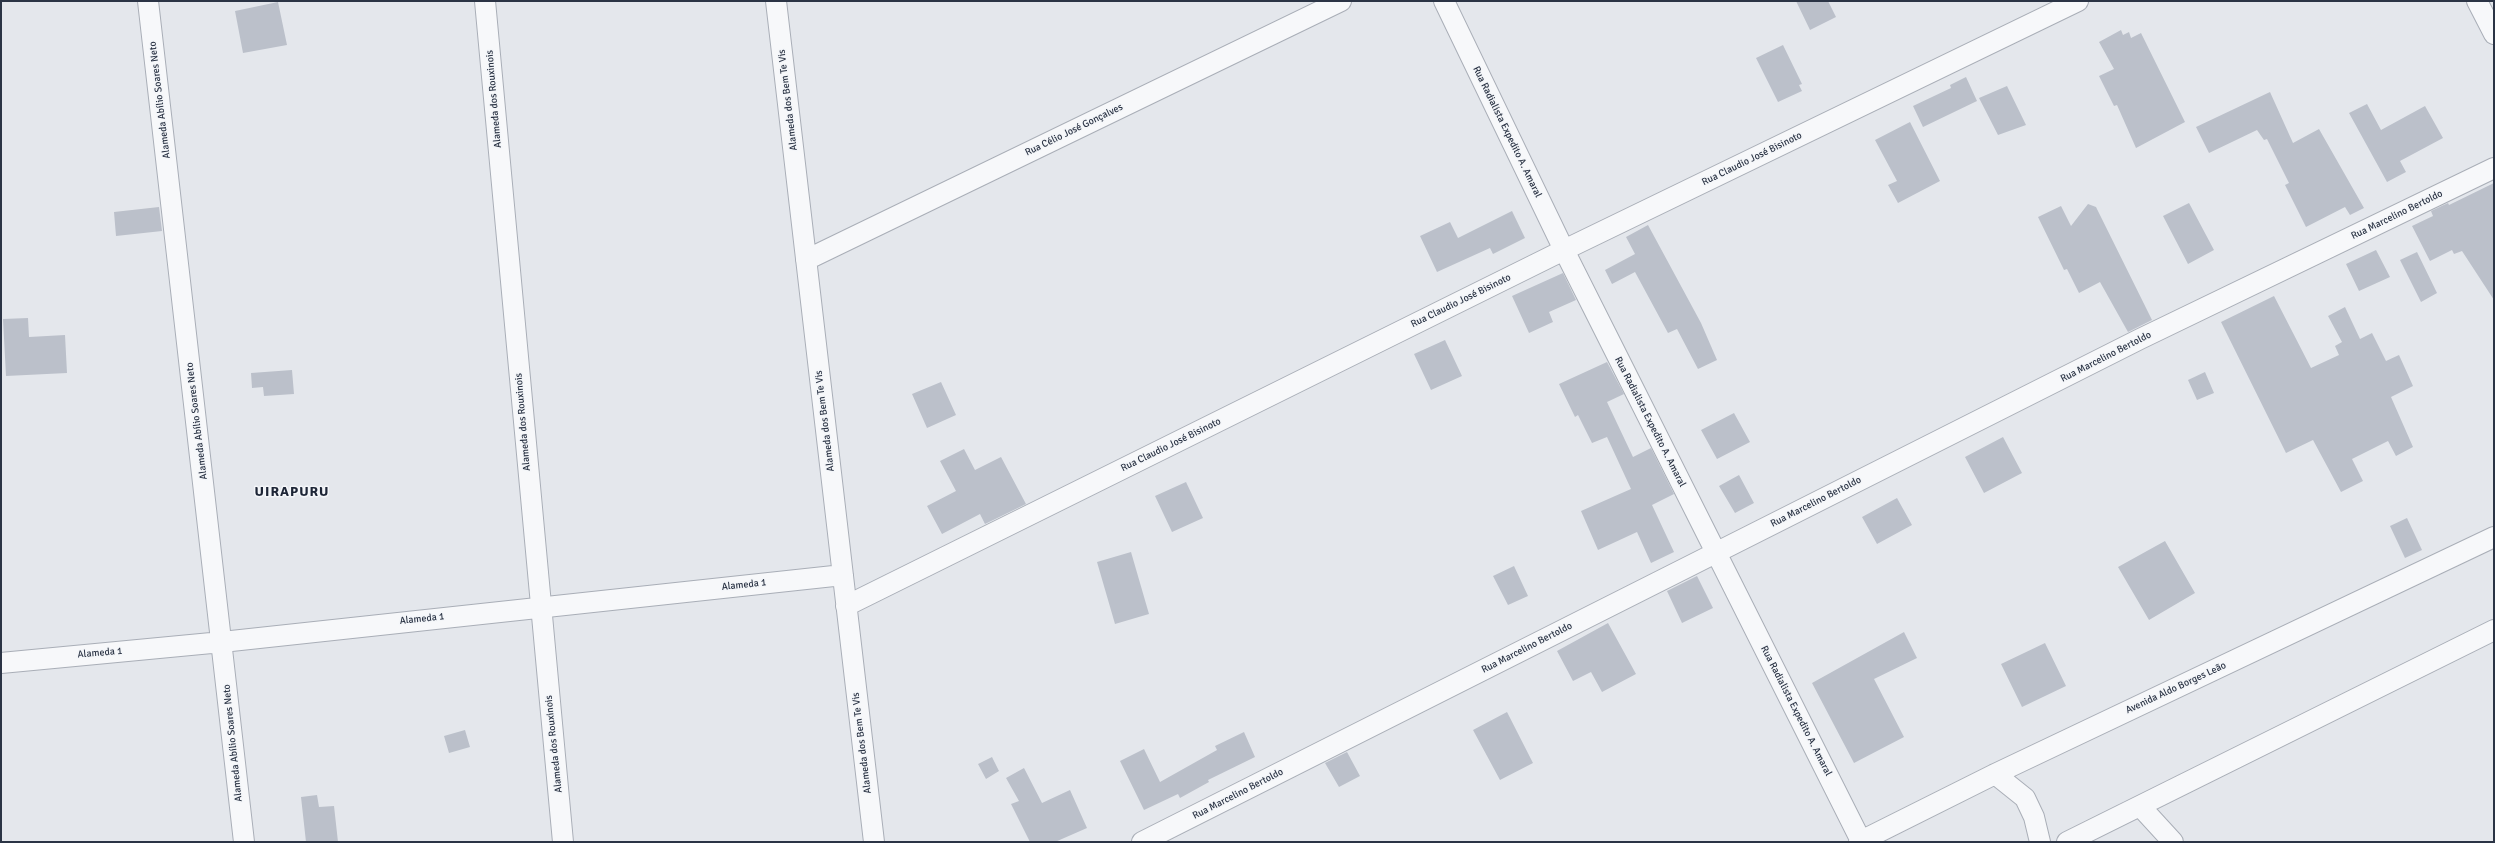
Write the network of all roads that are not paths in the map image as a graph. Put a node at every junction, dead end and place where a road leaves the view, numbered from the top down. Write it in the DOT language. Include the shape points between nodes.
graph roads {
  1 [pos="148,1"];
  2 [pos="485,1"];
  3 [pos="776,1"];
  4 [pos="1342,1"];
  5 [pos="1444,1"];
  6 [pos="2078,1"];
  7 [pos="2477,1"];
  8 [pos="2494,34"];
  9 [pos="2494,168"];
  10 [pos="1564,250"];
  11 [pos="806,260"];
  12 [pos="2494,537"];
  13 [pos="1716,553"];
  14 [pos="843,575"];
  15 [pos="540,606"];
  16 [pos="846,606"];
  17 [pos="2494,630"];
  18 [pos="222,642"];
  19 [pos="1,663"];
  20 [pos="1995,774"];
  21 [pos="2140,806"];
  22 [pos="1860,841"];
  23 [pos="244,842"];
  24 [pos="563,842"];
  25 [pos="874,842"];
  26 [pos="1142,842"];
  27 [pos="2040,842"];
  28 [pos="2067,842"];
  29 [pos="2173,842"];
  1 -- 18 [label="street, Alameda Abílio Soares Neto"];
  2 -- 15 [label="street, Alameda dos Rouxinois"];
  3 -- 11 [label="street, Alameda dos Bem Te Vis"];
  4 -- 11 [label="street, Rua Célio José Gonçalves"];
  5 -- 10 [label="street, Rua Radialista Expedito A. Amaral"];
  6 -- 10 [label="street, Rua Claudio José Bisinoto"];
  7 -- 8 [label="street"];
  9 -- 13 [label="street, Rua Marcelino Bertoldo" via="2140,339"];
  10 -- 13 [label="street, Rua Radialista Expedito A. Amaral"];
  10 -- 16 [label="street, Rua Claudio José Bisinoto"];
  11 -- 14 [label="street, Alameda dos Bem Te Vis"];
  12 -- 20 [label="street, Avenida Aldo Borges Leão"];
  13 -- 22 [label="street, Rua Radialista Expedito A. Amaral"];
  13 -- 26 [label="street, Rua Marcelino Bertoldo"];
  14 -- 15 [label="street, Alameda 1"];
  14 -- 16 [label="street, Alameda dos Bem Te Vis"];
  15 -- 18 [label="street, Alameda 1"];
  15 -- 24 [label="street, Alameda dos Rouxinois"];
  16 -- 25 [label="street, Alameda dos Bem Te Vis"];
  17 -- 21 [label="street"];
  18 -- 19 [label="street, Alameda 1"];
  18 -- 23 [label="street, Alameda Abílio Soares Neto"];
  20 -- 22 [label="street, Avenida Aldo Borges Leão"];
  20 -- 27 [label="street" via="2025,798 2034,817"];
  21 -- 28 [label="street"];
  21 -- 29 [label="street"];
}
